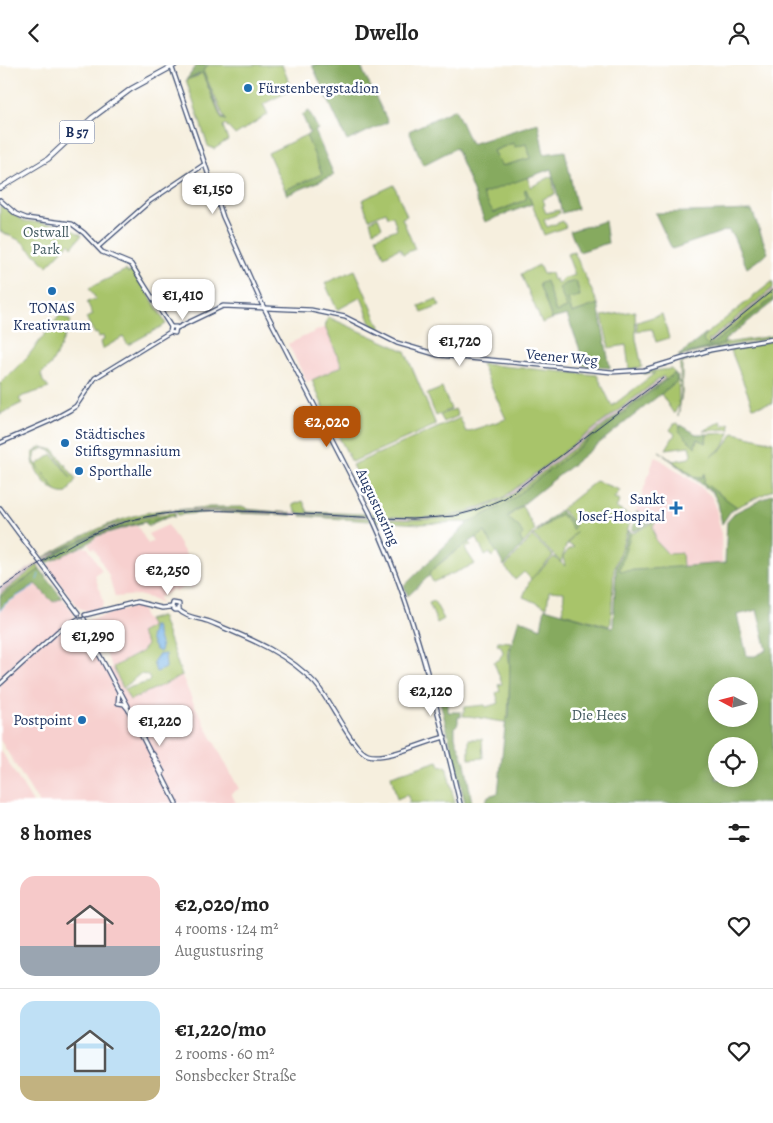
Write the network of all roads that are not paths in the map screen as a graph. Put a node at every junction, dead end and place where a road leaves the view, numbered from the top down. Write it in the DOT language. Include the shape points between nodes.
graph roads {
  1 [pos="173,66"];
  2 [pos="205,164"];
  3 [pos="0,188"];
  4 [pos="0,200"];
  5 [pos="98,247"];
  6 [pos="265,309"];
  7 [pos="171,327"];
  8 [pos="177,328"];
  9 [pos="170,332"];
  10 [pos="773,339"];
  11 [pos="0,443"];
  12 [pos="0,508"];
  13 [pos="172,607"];
  14 [pos="179,610"];
  15 [pos="78,613"];
  16 [pos="82,618"];
  17 [pos="0,684"];
  18 [pos="121,697"];
  19 [pos="124,704"];
  20 [pos="445,737"];
  21 [pos="177,803"];
  22 [pos="460,803"];
  1 -- 2 [label="street, Augustusring"];
  1 -- 3 [label="main road, B 57" via="131,89 92,118 48,159"];
  2 -- 5 [label="street" via="150,201"];
  2 -- 6 [label="street, Augustusring" via="223,217"];
  4 -- 5 [label="street" via="26,218 72,224"];
  5 -- 7 [label="street" via="102,252 132,264"];
  6 -- 8 [label="street, Veener Weg" via="220,306"];
  6 -- 10 [label="street, Veener Weg" via="335,314 406,346 438,355 612,372 644,370 710,351"];
  6 -- 20 [label="street, Augustusring, bridge" via="374,522 413,619"];
  7 -- 8 [label="street"];
  7 -- 9 [label="street"];
  8 -- 9 [label="street, Veener Weg" via="175,333"];
  9 -- 11 [label="street, Veener Weg" via="95,378 70,410"];
  12 -- 15 [label="street"];
  13 -- 14 [label="street"];
  13 -- 14 [label="street" via="177,602"];
  13 -- 16 [label="street" via="137,602"];
  14 -- 20 [label="street" via="247,639 294,664 321,690 356,747 365,754 382,755"];
  15 -- 16 [label="street"];
  15 -- 16 [label="street" via="82,612"];
  16 -- 17 [label="street" via="58,631"];
  16 -- 18 [label="street"];
  18 -- 19 [label="street"];
  18 -- 19 [label="street" via="118,703"];
  19 -- 21 [label="street"];
  20 -- 22 [label="street, Augustusring"];
}
